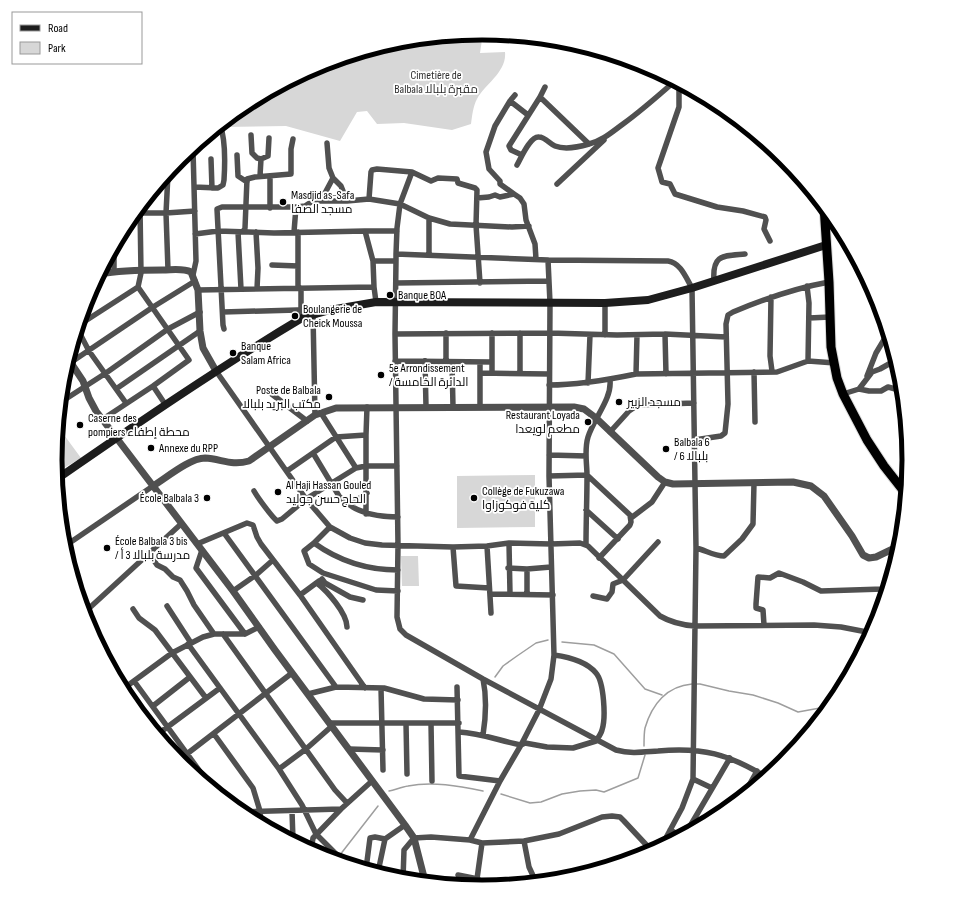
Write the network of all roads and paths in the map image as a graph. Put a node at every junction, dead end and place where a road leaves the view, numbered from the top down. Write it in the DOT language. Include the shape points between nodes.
graph roads {
  1 [pos="672,85"];
  2 [pos="545,87"];
  3 [pos="679,89"];
  4 [pos="515,96"];
  5 [pos="540,98"];
  6 [pos="510,101"];
  7 [pos="528,115"];
  8 [pos="222,131"];
  9 [pos="251,135"];
  10 [pos="606,137"];
  11 [pos="269,138"];
  12 [pos="293,139"];
  13 [pos="327,143"];
  14 [pos="589,144"];
  15 [pos="237,155"];
  16 [pos="522,155"];
  17 [pos="192,157"];
  18 [pos="211,159"];
  19 [pos="261,159"];
  20 [pos="517,165"];
  21 [pos="412,172"];
  22 [pos="260,176"];
  23 [pos="270,176"];
  24 [pos="333,178"];
  25 [pos="168,182"];
  26 [pos="247,182"];
  27 [pos="557,184"];
  28 [pos="194,187"];
  29 [pos="212,188"];
  30 [pos="514,194"];
  31 [pos="476,198"];
  32 [pos="369,199"];
  33 [pos="313,201"];
  34 [pos="347,201"];
  35 [pos="400,204"];
  36 [pos="296,207"];
  37 [pos="245,208"];
  38 [pos="270,208"];
  39 [pos="144,211"];
  40 [pos="195,211"];
  41 [pos="166,213"];
  42 [pos="825,216"];
  43 [pos="139,218"];
  44 [pos="429,218"];
  45 [pos="476,225"];
  46 [pos="529,226"];
  47 [pos="218,231"];
  48 [pos="365,231"];
  49 [pos="397,231"];
  50 [pos="241,232"];
  51 [pos="256,232"];
  52 [pos="296,232"];
  53 [pos="195,234"];
  54 [pos="770,241"];
  55 [pos="826,245"];
  56 [pos="396,254"];
  57 [pos="745,254"];
  58 [pos="428,255"];
  59 [pos="478,257"];
  60 [pos="114,259"];
  61 [pos="536,259"];
  62 [pos="548,260"];
  63 [pos="373,261"];
  64 [pos="396,261"];
  65 [pos="272,265"];
  66 [pos="298,266"];
  67 [pos="141,269"];
  68 [pos="168,270"];
  69 [pos="114,271"];
  70 [pos="107,273"];
  71 [pos="194,278"];
  72 [pos="549,281"];
  73 [pos="714,281"];
  74 [pos="829,282"];
  75 [pos="396,283"];
  76 [pos="480,283"];
  77 [pos="138,286"];
  78 [pos="807,286"];
  79 [pos="374,287"];
  80 [pos="692,288"];
  81 [pos="221,289"];
  82 [pos="240,289"];
  83 [pos="257,289"];
  84 [pos="301,289"];
  85 [pos="198,290"];
  86 [pos="771,297"];
  87 [pos="376,302"];
  88 [pos="396,302"];
  89 [pos="550,303"];
  90 [pos="605,303"];
  91 [pos="153,307"];
  92 [pos="200,312"];
  93 [pos="222,312"];
  94 [pos="302,314"];
  95 [pos="313,314"];
  96 [pos="830,317"];
  97 [pos="809,318"];
  98 [pos="87,320"];
  99 [pos="168,329"];
  100 [pos="224,329"];
  101 [pos="200,331"];
  102 [pos="446,333"];
  103 [pos="492,333"];
  104 [pos="520,333"];
  105 [pos="550,333"];
  106 [pos="395,334"];
  107 [pos="665,334"];
  108 [pos="590,335"];
  109 [pos="605,335"];
  110 [pos="637,335"];
  111 [pos="693,335"];
  112 [pos="81,337"];
  113 [pos="726,337"];
  114 [pos="884,339"];
  115 [pos="179,347"];
  116 [pos="89,351"];
  117 [pos="75,359"];
  118 [pos="395,361"];
  119 [pos="425,361"];
  120 [pos="808,361"];
  121 [pos="446,362"];
  122 [pos="452,362"];
  123 [pos="480,362"];
  124 [pos="492,362"];
  125 [pos="835,363"];
  126 [pos="891,365"];
  127 [pos="73,368"];
  128 [pos="216,371"];
  129 [pos="772,371"];
  130 [pos="754,372"];
  131 [pos="106,373"];
  132 [pos="480,373"];
  133 [pos="492,373"];
  134 [pos="520,373"];
  135 [pos="726,373"];
  136 [pos="549,374"];
  137 [pos="636,374"];
  138 [pos="666,374"];
  139 [pos="693,374"];
  140 [pos="867,378"];
  141 [pos="610,380"];
  142 [pos="588,383"];
  143 [pos="549,385"];
  144 [pos="153,386"];
  145 [pos="85,387"];
  146 [pos="116,389"];
  147 [pos="859,389"];
  148 [pos="896,389"];
  149 [pos="269,392"];
  150 [pos="843,394"];
  151 [pos="67,398"];
  152 [pos="126,403"];
  153 [pos="694,403"];
  154 [pos="165,404"];
  155 [pos="367,407"];
  156 [pos="396,407"];
  157 [pos="426,407"];
  158 [pos="453,407"];
  159 [pos="480,407"];
  160 [pos="550,407"];
  161 [pos="318,414"];
  162 [pos="596,418"];
  163 [pos="103,419"];
  164 [pos="307,421"];
  165 [pos="755,422"];
  166 [pos="610,432"];
  167 [pos="366,435"];
  168 [pos="336,437"];
  169 [pos="117,438"];
  170 [pos="694,440"];
  171 [pos="269,446"];
  172 [pos="313,453"];
  173 [pos="549,455"];
  174 [pos="586,456"];
  175 [pos="366,466"];
  176 [pos="397,466"];
  177 [pos="356,468"];
  178 [pos="287,471"];
  179 [pos="63,475"];
  180 [pos="587,475"];
  181 [pos="549,476"];
  182 [pos="665,482"];
  183 [pos="332,483"];
  184 [pos="754,483"];
  185 [pos="694,484"];
  186 [pos="153,486"];
  187 [pos="902,489"];
  188 [pos="254,491"];
  189 [pos="367,493"];
  190 [pos="306,499"];
  191 [pos="350,505"];
  192 [pos="586,510"];
  193 [pos="366,514"];
  194 [pos="398,517"];
  195 [pos="631,518"];
  196 [pos="181,524"];
  197 [pos="330,527"];
  198 [pos="224,533"];
  199 [pos="618,539"];
  200 [pos="71,542"];
  201 [pos="658,542"];
  202 [pos="314,543"];
  203 [pos="509,543"];
  204 [pos="550,544"];
  205 [pos="586,544"];
  206 [pos="398,545"];
  207 [pos="454,546"];
  208 [pos="487,546"];
  209 [pos="199,547"];
  210 [pos="696,548"];
  211 [pos="892,550"];
  212 [pos="149,553"];
  213 [pos="599,558"];
  214 [pos="273,560"];
  215 [pos="551,566"];
  216 [pos="508,568"];
  217 [pos="527,569"];
  218 [pos="398,570"];
  219 [pos="256,575"];
  220 [pos="323,576"];
  221 [pos="623,580"];
  222 [pos="317,583"];
  223 [pos="882,589"];
  224 [pos="234,591"];
  225 [pos="398,591"];
  226 [pos="489,591"];
  227 [pos="510,594"];
  228 [pos="527,594"];
  229 [pos="300,595"];
  230 [pos="553,595"];
  231 [pos="593,596"];
  232 [pos="363,600"];
  233 [pos="167,606"];
  234 [pos="89,607"];
  235 [pos="133,609"];
  236 [pos="491,613"];
  237 [pos="764,625"];
  238 [pos="347,626"];
  239 [pos="695,626"];
  240 [pos="259,627"];
  241 [pos="866,632"];
  242 [pos="214,634"];
  243 [pos="222,634"];
  244 [pos="245,634"];
  245 [pos="190,643"];
  246 [pos="172,653"];
  247 [pos="554,655"];
  248 [pos="292,673"];
  249 [pos="190,677"];
  250 [pos="483,680"];
  251 [pos="134,681"];
  252 [pos="128,685"];
  253 [pos="336,687"];
  254 [pos="457,687"];
  255 [pos="220,688"];
  256 [pos="365,688"];
  257 [pos="380,688"];
  258 [pos="266,694"];
  259 [pos="308,694"];
  260 [pos="206,698"];
  261 [pos="458,700"];
  262 [pos="153,706"];
  263 [pos="540,710"];
  264 [pos="239,714"];
  265 [pos="381,723"];
  266 [pos="406,723"];
  267 [pos="431,723"];
  268 [pos="459,723"];
  269 [pos="331,725"];
  270 [pos="169,727"];
  271 [pos="162,731"];
  272 [pos="459,732"];
  273 [pos="214,734"];
  274 [pos="483,735"];
  275 [pos="596,741"];
  276 [pos="521,746"];
  277 [pos="306,749"];
  278 [pos="349,749"];
  279 [pos="383,750"];
  280 [pos="693,751"];
  281 [pos="188,754"];
  282 [pos="185,756"];
  283 [pos="730,758"];
  284 [pos="198,769"];
  285 [pos="279,769"];
  286 [pos="383,770"];
  287 [pos="757,772"];
  288 [pos="407,774"];
  289 [pos="761,774"];
  290 [pos="693,779"];
  291 [pos="372,780"];
  292 [pos="432,781"];
  293 [pos="500,781"];
  294 [pos="751,783"];
  295 [pos="712,788"];
  296 [pos="347,803"];
  297 [pos="341,809"];
  298 [pos="304,810"];
  299 [pos="253,811"];
  300 [pos="260,811"];
  301 [pos="292,811"];
  302 [pos="260,816"];
  303 [pos="691,825"];
  304 [pos="406,826"];
  305 [pos="670,830"];
  306 [pos="675,833"];
  307 [pos="316,834"];
  308 [pos="293,835"];
  309 [pos="414,838"];
  310 [pos="665,838"];
  311 [pos="385,839"];
  312 [pos="470,840"];
  313 [pos="524,841"];
  314 [pos="312,843"];
  315 [pos="482,843"];
  316 [pos="647,846"];
  317 [pos="336,854"];
  318 [pos="367,864"];
  319 [pos="379,867"];
  320 [pos="404,872"];
  321 [pos="424,875"];
  322 [pos="458,875"];
  323 [pos="533,876"];
  324 [pos="478,879"];
  1 -- 10 [label="street" via="642,111"];
  2 -- 5 [label="street"];
  3 -- 54 [label="street" via="679,107 658,168 662,182 670,184 675,194 717,207 765,217 764,229"];
  4 -- 6 [label="street"];
  5 -- 7 [label="street"];
  5 -- 14 [label="street"];
  6 -- 7 [label="street"];
  6 -- 30 [label="street" via="495,126 486,152 489,169 500,184"];
  7 -- 16 [label="street" via="509,146 511,150"];
  8 -- 29 [label="street" via="224,180 222,187"];
  9 -- 19 [label="street" via="252,153"];
  10 -- 14 [label="street"];
  10 -- 27 [label="street"];
  11 -- 19 [label="street" via="268,156"];
  12 -- 23 [label="street" via="291,174"];
  13 -- 24 [label="street" via="328,165"];
  14 -- 16 [label="street" via="558,147 537,137"];
  15 -- 26 [label="street" via="238,176"];
  16 -- 20 [label="street"];
  17 -- 28 [label="street"];
  18 -- 29 [label="street"];
  19 -- 22 [label="street"];
  21 -- 31 [label="street" via="431,181 438,178 457,180 475,188"];
  21 -- 32 [label="street" via="372,170"];
  21 -- 35 [label="street"];
  22 -- 23 [label="street"];
  22 -- 26 [label="street" via="247,179"];
  23 -- 38 [label="street"];
  24 -- 33 [label="street" via="327,191"];
  24 -- 34 [label="street" via="341,186"];
  25 -- 41 [label="street"];
  26 -- 37 [label="street"];
  28 -- 29 [label="street"];
  28 -- 40 [label="street"];
  30 -- 31 [label="street"];
  30 -- 46 [label="street" via="523,202"];
  31 -- 45 [label="street"];
  32 -- 34 [label="street"];
  32 -- 35 [label="street"];
  33 -- 34 [label="street"];
  33 -- 36 [label="street" via="305,206"];
  35 -- 44 [label="street"];
  35 -- 49 [label="street"];
  36 -- 38 [label="street"];
  36 -- 52 [label="street"];
  37 -- 38 [label="street"];
  37 -- 47 [label="street" via="218,208"];
  37 -- 50 [label="street" via="245,228"];
  39 -- 41 [label="street"];
  40 -- 41 [label="street"];
  40 -- 53 [label="street"];
  41 -- 68 [label="street"];
  42 -- 55 [label="highway"];
  43 -- 67 [label="street"];
  44 -- 45 [label="street" via="450,224"];
  44 -- 58 [label="street"];
  45 -- 46 [label="street"];
  45 -- 59 [label="street"];
  46 -- 61 [label="street" via="535,244"];
  47 -- 50 [label="street"];
  47 -- 53 [label="street"];
  47 -- 81 [label="street"];
  48 -- 49 [label="street"];
  48 -- 52 [label="street"];
  48 -- 63 [label="street"];
  49 -- 56 [label="street"];
  50 -- 51 [label="street"];
  50 -- 82 [label="street"];
  51 -- 52 [label="street"];
  51 -- 83 [label="street"];
  52 -- 66 [label="street"];
  53 -- 71 [label="street"];
  55 -- 73 [label="main road"];
  55 -- 74 [label="highway"];
  56 -- 58 [label="street"];
  56 -- 64 [label="street"];
  57 -- 73 [label="street" via="723,257 717,261 714,266"];
  58 -- 59 [label="street"];
  59 -- 61 [label="street"];
  59 -- 76 [label="street"];
  60 -- 69 [label="street"];
  61 -- 62 [label="street"];
  62 -- 72 [label="street"];
  62 -- 80 [label="street" via="673,262"];
  63 -- 64 [label="street"];
  63 -- 79 [label="street"];
  64 -- 75 [label="street"];
  65 -- 66 [label="street"];
  66 -- 84 [label="street" via="298,286"];
  67 -- 68 [label="street"];
  67 -- 69 [label="street"];
  67 -- 77 [label="street"];
  68 -- 71 [label="street" via="189,271"];
  69 -- 70 [label="street"];
  71 -- 85 [label="street"];
  71 -- 91 [label="street"];
  72 -- 76 [label="street"];
  72 -- 89 [label="street"];
  73 -- 80 [label="main road"];
  74 -- 78 [label="street"];
  74 -- 96 [label="highway"];
  75 -- 76 [label="street"];
  75 -- 88 [label="street"];
  77 -- 91 [label="street"];
  77 -- 98 [label="street"];
  78 -- 86 [label="street"];
  78 -- 97 [label="street"];
  79 -- 84 [label="street"];
  79 -- 87 [label="street"];
  80 -- 90 [label="main road" via="648,300"];
  80 -- 111 [label="street"];
  81 -- 82 [label="street"];
  81 -- 85 [label="street"];
  81 -- 93 [label="street"];
  82 -- 83 [label="street"];
  83 -- 84 [label="street"];
  84 -- 94 [label="street"];
  85 -- 92 [label="street"];
  86 -- 113 [label="street" via="730,313 726,320"];
  86 -- 129 [label="street"];
  87 -- 88 [label="main road"];
  87 -- 95 [label="main road"];
  88 -- 89 [label="main road"];
  88 -- 106 [label="street"];
  89 -- 90 [label="main road"];
  89 -- 105 [label="street"];
  90 -- 109 [label="street"];
  91 -- 99 [label="street"];
  91 -- 116 [label="street"];
  92 -- 99 [label="street"];
  92 -- 101 [label="street"];
  93 -- 94 [label="street"];
  93 -- 100 [label="street"];
  94 -- 95 [label="main road"];
  94 -- 128 [label="main road"];
  95 -- 161 [label="street"];
  96 -- 97 [label="street"];
  96 -- 125 [label="highway" via="831,347"];
  97 -- 120 [label="street"];
  99 -- 115 [label="street"];
  99 -- 131 [label="street"];
  101 -- 115 [label="street"];
  101 -- 128 [label="street" via="203,348"];
  102 -- 103 [label="street"];
  102 -- 106 [label="street"];
  102 -- 121 [label="street"];
  103 -- 104 [label="street"];
  103 -- 124 [label="street"];
  104 -- 105 [label="street"];
  104 -- 134 [label="street"];
  105 -- 108 [label="street"];
  105 -- 136 [label="street"];
  106 -- 118 [label="street"];
  107 -- 110 [label="street"];
  107 -- 111 [label="street"];
  107 -- 138 [label="street"];
  108 -- 109 [label="street"];
  108 -- 142 [label="street"];
  109 -- 110 [label="street"];
  110 -- 137 [label="street"];
  111 -- 113 [label="street"];
  111 -- 139 [label="street"];
  112 -- 116 [label="street"];
  113 -- 135 [label="street"];
  114 -- 140 [label="street" via="873,359"];
  115 -- 144 [label="street" via="189,360"];
  115 -- 146 [label="street"];
  116 -- 117 [label="street"];
  116 -- 131 [label="street"];
  118 -- 119 [label="street"];
  118 -- 156 [label="street"];
  119 -- 121 [label="street"];
  119 -- 157 [label="street"];
  120 -- 125 [label="street"];
  120 -- 129 [label="street" via="786,370"];
  121 -- 122 [label="street"];
  122 -- 123 [label="street"];
  122 -- 158 [label="street"];
  123 -- 124 [label="street"];
  123 -- 132 [label="street"];
  124 -- 133 [label="street"];
  125 -- 150 [label="highway"];
  126 -- 140 [label="street" via="872,372"];
  127 -- 145 [label="street"];
  128 -- 154 [label="main road"];
  128 -- 171 [label="street"];
  129 -- 130 [label="street"];
  130 -- 135 [label="street"];
  130 -- 165 [label="street"];
  131 -- 145 [label="street"];
  131 -- 146 [label="street"];
  132 -- 133 [label="street"];
  132 -- 159 [label="street"];
  133 -- 134 [label="street"];
  134 -- 136 [label="street"];
  135 -- 139 [label="street"];
  135 -- 170 [label="street" via="728,404 725,433 721,436"];
  136 -- 143 [label="street"];
  137 -- 138 [label="street"];
  137 -- 141 [label="street"];
  138 -- 139 [label="street"];
  139 -- 153 [label="street"];
  140 -- 147 [label="street"];
  141 -- 142 [label="street"];
  141 -- 162 [label="street" via="608,397"];
  142 -- 143 [label="street"];
  143 -- 160 [label="street"];
  144 -- 152 [label="street"];
  144 -- 154 [label="street"];
  145 -- 151 [label="street"];
  145 -- 163 [label="street"];
  146 -- 152 [label="street"];
  147 -- 148 [label="street" via="881,391 888,387"];
  147 -- 150 [label="street"];
  149 -- 164 [label="street"];
  150 -- 187 [label="highway" via="884,466"];
  152 -- 163 [label="street"];
  153 -- 166 [label="street" via="638,405"];
  153 -- 170 [label="street"];
  154 -- 169 [label="main road"];
  155 -- 156 [label="street"];
  155 -- 161 [label="street" via="342,407"];
  155 -- 167 [label="street"];
  156 -- 157 [label="street"];
  156 -- 176 [label="street"];
  157 -- 158 [label="street"];
  158 -- 159 [label="street"];
  159 -- 160 [label="street"];
  160 -- 162 [label="street" via="584,409"];
  160 -- 173 [label="street"];
  161 -- 164 [label="street"];
  161 -- 168 [label="street"];
  162 -- 166 [label="street"];
  162 -- 174 [label="street" via="586,444"];
  163 -- 169 [label="street"];
  164 -- 171 [label="street"];
  166 -- 182 [label="street"];
  167 -- 168 [label="street"];
  167 -- 175 [label="street"];
  168 -- 172 [label="street"];
  168 -- 177 [label="street"];
  169 -- 179 [label="main road"];
  169 -- 186 [label="street"];
  170 -- 185 [label="street"];
  171 -- 178 [label="street"];
  171 -- 186 [label="street" via="248,461 237,464 199,459"];
  172 -- 178 [label="street"];
  172 -- 183 [label="street"];
  173 -- 174 [label="street"];
  173 -- 181 [label="street"];
  174 -- 180 [label="street"];
  175 -- 176 [label="street"];
  175 -- 177 [label="street"];
  175 -- 189 [label="street"];
  176 -- 194 [label="street"];
  177 -- 183 [label="street"];
  178 -- 190 [label="street"];
  180 -- 181 [label="street"];
  180 -- 192 [label="street"];
  180 -- 195 [label="street" via="628,512"];
  181 -- 204 [label="street"];
  182 -- 185 [label="street"];
  182 -- 195 [label="street" via="652,502"];
  183 -- 190 [label="street"];
  183 -- 191 [label="street" via="339,496"];
  184 -- 185 [label="street"];
  184 -- 210 [label="street" via="754,521 742,539 724,556"];
  184 -- 211 [label="street" via="793,482 811,486 824,496 863,555 869,558"];
  185 -- 210 [label="street"];
  186 -- 196 [label="street"];
  186 -- 200 [label="street"];
  188 -- 190 [label="street" via="277,521"];
  189 -- 191 [label="street"];
  189 -- 193 [label="street"];
  190 -- 197 [label="street"];
  191 -- 193 [label="street"];
  192 -- 199 [label="street"];
  192 -- 205 [label="street"];
  193 -- 194 [label="street"];
  194 -- 206 [label="street"];
  195 -- 199 [label="street" via="630,525"];
  196 -- 209 [label="street"];
  196 -- 212 [label="street"];
  197 -- 202 [label="street"];
  197 -- 206 [label="street" via="365,543"];
  198 -- 209 [label="street"];
  198 -- 214 [label="street" via="249,523 254,526 258,539"];
  198 -- 219 [label="street"];
  199 -- 213 [label="street"];
  201 -- 221 [label="street"];
  202 -- 218 [label="street" via="362,566"];
  202 -- 220 [label="street" via="304,551 309,564"];
  203 -- 204 [label="street"];
  203 -- 208 [label="street"];
  203 -- 216 [label="street"];
  204 -- 205 [label="street"];
  204 -- 215 [label="street"];
  205 -- 213 [label="street"];
  206 -- 207 [label="street"];
  206 -- 218 [label="street"];
  207 -- 208 [label="street"];
  207 -- 226 [label="street" via="456,586"];
  208 -- 226 [label="street"];
  209 -- 224 [label="street"];
  209 -- 244 [label="street" via="196,568"];
  210 -- 239 [label="street"];
  212 -- 234 [label="street"];
  212 -- 242 [label="street" via="157,565 180,580"];
  213 -- 221 [label="street"];
  214 -- 219 [label="street"];
  214 -- 229 [label="street"];
  215 -- 217 [label="street"];
  215 -- 230 [label="street"];
  216 -- 217 [label="street"];
  216 -- 227 [label="street"];
  217 -- 228 [label="street"];
  218 -- 225 [label="street"];
  219 -- 224 [label="street"];
  219 -- 253 [label="street"];
  220 -- 222 [label="street"];
  220 -- 225 [label="street" via="376,590"];
  220 -- 232 [label="street" via="328,584 350,597"];
  221 -- 231 [label="street" via="613,584 612,592 607,599"];
  221 -- 239 [label="street" via="666,620 680,625"];
  222 -- 229 [label="street"];
  222 -- 238 [label="street" via="340,607"];
  223 -- 237 [label="street" via="821,591 779,573 770,578 758,577 756,608 763,610"];
  224 -- 240 [label="street"];
  225 -- 250 [label="street" via="397,617 400,629"];
  226 -- 227 [label="street"];
  226 -- 236 [label="street"];
  227 -- 228 [label="street"];
  228 -- 230 [label="street"];
  229 -- 256 [label="street"];
  230 -- 247 [label="street"];
  233 -- 245 [label="street"];
  235 -- 246 [label="street" via="139,618 155,630"];
  237 -- 239 [label="street"];
  237 -- 241 [label="street" via="834,626"];
  239 -- 280 [label="street"];
  240 -- 244 [label="street"];
  240 -- 248 [label="street"];
  242 -- 243 [label="street"];
  242 -- 245 [label="street"];
  243 -- 244 [label="street"];
  243 -- 258 [label="street"];
  245 -- 246 [label="street"];
  245 -- 255 [label="street"];
  246 -- 249 [label="street"];
  246 -- 251 [label="street"];
  247 -- 263 [label="street" via="551,679"];
  247 -- 275 [label="street" via="572,658 585,664 596,672 600,679 604,716 602,730"];
  248 -- 258 [label="street"];
  248 -- 259 [label="street"];
  249 -- 260 [label="street"];
  249 -- 262 [label="street"];
  250 -- 263 [label="street"];
  250 -- 274 [label="street" via="486,716"];
  251 -- 252 [label="street"];
  251 -- 262 [label="street"];
  253 -- 256 [label="street"];
  253 -- 259 [label="street"];
  254 -- 261 [label="street"];
  255 -- 260 [label="street"];
  255 -- 264 [label="street"];
  256 -- 257 [label="street"];
  257 -- 261 [label="street" via="424,699"];
  257 -- 265 [label="street"];
  258 -- 264 [label="street"];
  258 -- 277 [label="street"];
  259 -- 269 [label="street"];
  260 -- 270 [label="street"];
  261 -- 268 [label="street"];
  262 -- 270 [label="street"];
  263 -- 275 [label="street"];
  263 -- 276 [label="street"];
  264 -- 273 [label="street"];
  264 -- 285 [label="street"];
  265 -- 266 [label="street"];
  265 -- 269 [label="street"];
  265 -- 279 [label="street"];
  266 -- 267 [label="street"];
  266 -- 288 [label="street"];
  267 -- 268 [label="street"];
  267 -- 292 [label="street"];
  268 -- 272 [label="street"];
  269 -- 277 [label="street"];
  269 -- 278 [label="street"];
  270 -- 271 [label="street"];
  270 -- 281 [label="street"];
  272 -- 274 [label="street"];
  272 -- 293 [label="street" via="459,776"];
  273 -- 281 [label="street"];
  273 -- 300 [label="street" via="253,788"];
  274 -- 276 [label="street"];
  275 -- 276 [label="street" via="573,748 525,743"];
  275 -- 280 [label="street" via="616,750 631,753"];
  276 -- 293 [label="street"];
  277 -- 285 [label="street"];
  277 -- 296 [label="street"];
  278 -- 279 [label="street"];
  278 -- 291 [label="street"];
  279 -- 286 [label="street"];
  280 -- 283 [label="street"];
  280 -- 290 [label="street"];
  281 -- 282 [label="street"];
  281 -- 284 [label="street"];
  283 -- 287 [label="street"];
  283 -- 295 [label="street"];
  285 -- 298 [label="street"];
  287 -- 289 [label="street"];
  287 -- 294 [label="street"];
  290 -- 295 [label="street"];
  290 -- 305 [label="street"];
  291 -- 296 [label="street"];
  291 -- 304 [label="street"];
  293 -- 312 [label="street"];
  295 -- 303 [label="street"];
  296 -- 297 [label="street"];
  297 -- 298 [label="street"];
  297 -- 307 [label="street"];
  298 -- 301 [label="street"];
  298 -- 307 [label="street"];
  299 -- 300 [label="street"];
  300 -- 301 [label="street"];
  300 -- 302 [label="street"];
  301 -- 308 [label="street"];
  304 -- 309 [label="street"];
  304 -- 311 [label="street"];
  305 -- 306 [label="street"];
  305 -- 310 [label="street"];
  307 -- 314 [label="street"];
  307 -- 317 [label="street"];
  309 -- 312 [label="street"];
  309 -- 320 [label="street" via="404,850"];
  309 -- 321 [label="street"];
  311 -- 318 [label="street" via="370,838"];
  311 -- 319 [label="street"];
  312 -- 315 [label="street"];
  313 -- 315 [label="street"];
  313 -- 316 [label="street" via="559,834 602,817 612,816 620,817"];
  313 -- 323 [label="street"];
  315 -- 324 [label="street"];
  322 -- 324 [label="street"];
}
